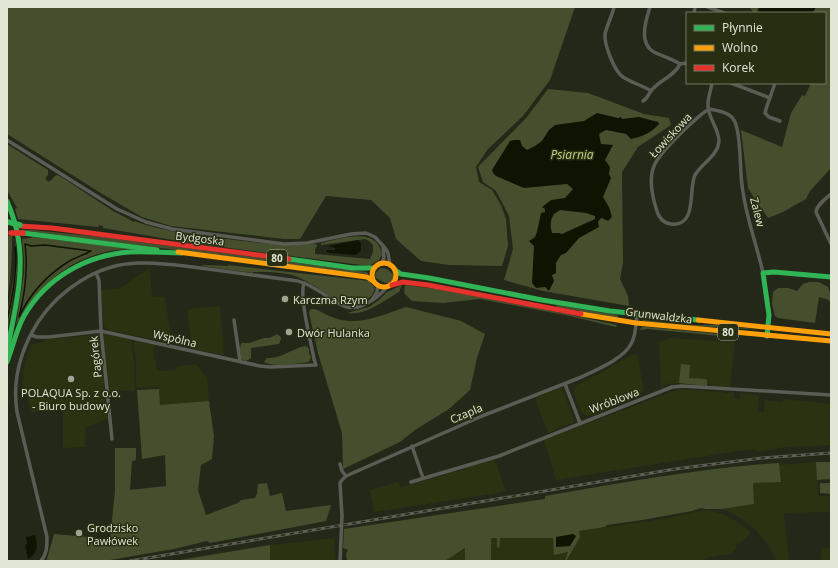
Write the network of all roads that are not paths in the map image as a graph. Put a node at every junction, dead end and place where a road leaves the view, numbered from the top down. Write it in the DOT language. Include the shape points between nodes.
graph roads {
  1 [pos="614,7"];
  2 [pos="650,7"];
  3 [pos="708,7"];
  4 [pos="721,12"];
  5 [pos="686,63"];
  6 [pos="680,64"];
  7 [pos="712,84"];
  8 [pos="734,84"];
  9 [pos="775,84"];
  10 [pos="651,91"];
  11 [pos="770,98"];
  12 [pos="643,101"];
  13 [pos="709,109"];
  14 [pos="780,121"];
  15 [pos="7,140"];
  16 [pos="831,194"];
  17 [pos="7,201"];
  18 [pos="8,223"];
  19 [pos="9,233"];
  20 [pos="831,244"];
  21 [pos="382,245"];
  22 [pos="182,253"];
  23 [pos="381,264"];
  24 [pos="390,265"];
  25 [pos="374,268"];
  26 [pos="395,270"];
  27 [pos="96,273"];
  28 [pos="763,273"];
  29 [pos="831,277"];
  30 [pos="373,281"];
  31 [pos="304,283"];
  32 [pos="378,286"];
  33 [pos="389,286"];
  34 [pos="488,293"];
  35 [pos="371,301"];
  36 [pos="638,314"];
  37 [pos="234,320"];
  38 [pos="636,323"];
  39 [pos="768,327"];
  40 [pos="101,331"];
  41 [pos="831,334"];
  42 [pos="31,335"];
  43 [pos="767,336"];
  44 [pos="831,340"];
  45 [pos="7,351"];
  46 [pos="240,361"];
  47 [pos="7,362"];
  48 [pos="564,384"];
  49 [pos="831,396"];
  50 [pos="580,423"];
  51 [pos="112,439"];
  52 [pos="412,446"];
  53 [pos="340,464"];
  54 [pos="346,476"];
  55 [pos="423,478"];
  56 [pos="411,482"];
  57 [pos="41,561"];
  58 [pos="340,561"];
  1 -- 10 [label="street" via="605,35 615,68 623,77"];
  2 -- 6 [label="street" via="644,32 649,47 652,51"];
  3 -- 4 [label="street"];
  5 -- 6 [label="street"];
  6 -- 10 [label="street" via="677,70"];
  7 -- 13 [label="street, Łowiskowa" via="707,105"];
  8 -- 11 [label="street"];
  9 -- 11 [label="street"];
  10 -- 12 [label="street" via="649,97"];
  11 -- 14 [label="street" via="765,113"];
  13 -- 13 [label="street, Łowiskowa" via="659,156 654,165 652,186 655,207 660,218 667,223 678,223 688,215 693,180 718,147 716,125"];
  13 -- 28 [label="street, Zalew" via="730,115 735,122 742,191"];
  15 -- 21 [label="street" via="117,209 158,226 290,244 366,233 375,237"];
  16 -- 20 [label="street" via="820,204 816,212"];
  17 -- 45 [label="main road" via="14,216 19,239 21,268"];
  18 -- 25 [label="main road, Bydgoska / 80, bridge" via="353,268"];
  19 -- 22 [label="main road, 80, bridge"];
  21 -- 23 [label="street" via="384,258"];
  21 -- 24 [label="street" via="388,253"];
  22 -- 30 [label="main road, Bydgoska / 80" via="367,277"];
  22 -- 47 [label="main road" via="116,253 89,260 64,273 48,286 32,305 17,333"];
  23 -- 24 [label="main road"];
  23 -- 25 [label="main road, 80"];
  24 -- 26 [label="main road, 80"];
  25 -- 30 [label="main road"];
  26 -- 33 [label="main road" via="396,278"];
  26 -- 34 [label="main road, 80" via="401,274"];
  27 -- 31 [label="street" via="130,264 166,264"];
  27 -- 40 [label="street, Pagórek" via="99,280"];
  27 -- 42 [label="street" via="59,297 42,316"];
  28 -- 29 [label="main road"];
  28 -- 39 [label="main road, Zalew" via="769,309"];
  30 -- 32 [label="main road, 80"];
  31 -- 35 [label="street" via="349,308 363,306"];
  31 -- 46 [label="street, Wspólna" via="302,292 316,365 270,367"];
  32 -- 33 [label="main road, 80"];
  32 -- 35 [label="street"];
  33 -- 34 [label="main road, 80" via="403,282"];
  33 -- 35 [label="street"];
  34 -- 36 [label="main road, Grunwaldzka / 80"];
  34 -- 38 [label="main road, Grunwaldzka / 80"];
  36 -- 38 [label="street, Czapla"];
  36 -- 39 [label="main road, Grunwaldzka / 80"];
  37 -- 46 [label="street"];
  38 -- 43 [label="main road, Grunwaldzka / 80"];
  38 -- 48 [label="street, Czapla" via="633,340 623,353 594,371"];
  39 -- 41 [label="main road, Grunwaldzka / 80"];
  39 -- 43 [label="main road, Zalew"];
  40 -- 42 [label="street, Wspólna" via="49,337"];
  40 -- 46 [label="street, Wspólna"];
  40 -- 51 [label="street, Pagórek"];
  42 -- 57 [label="street" via="19,363 16,404 47,537 47,547"];
  43 -- 44 [label="main road, Grunwaldzka / 80"];
  48 -- 50 [label="street"];
  48 -- 52 [label="street, Czapla"];
  49 -- 50 [label="street, Wróblowa" via="677,386"];
  50 -- 55 [label="street, Wróblowa" via="498,456"];
  52 -- 54 [label="street, Czapla"];
  52 -- 55 [label="street"];
  53 -- 54 [label="street"];
  54 -- 58 [label="street" via="340,483"];
  55 -- 56 [label="street, Wróblowa"];
}
